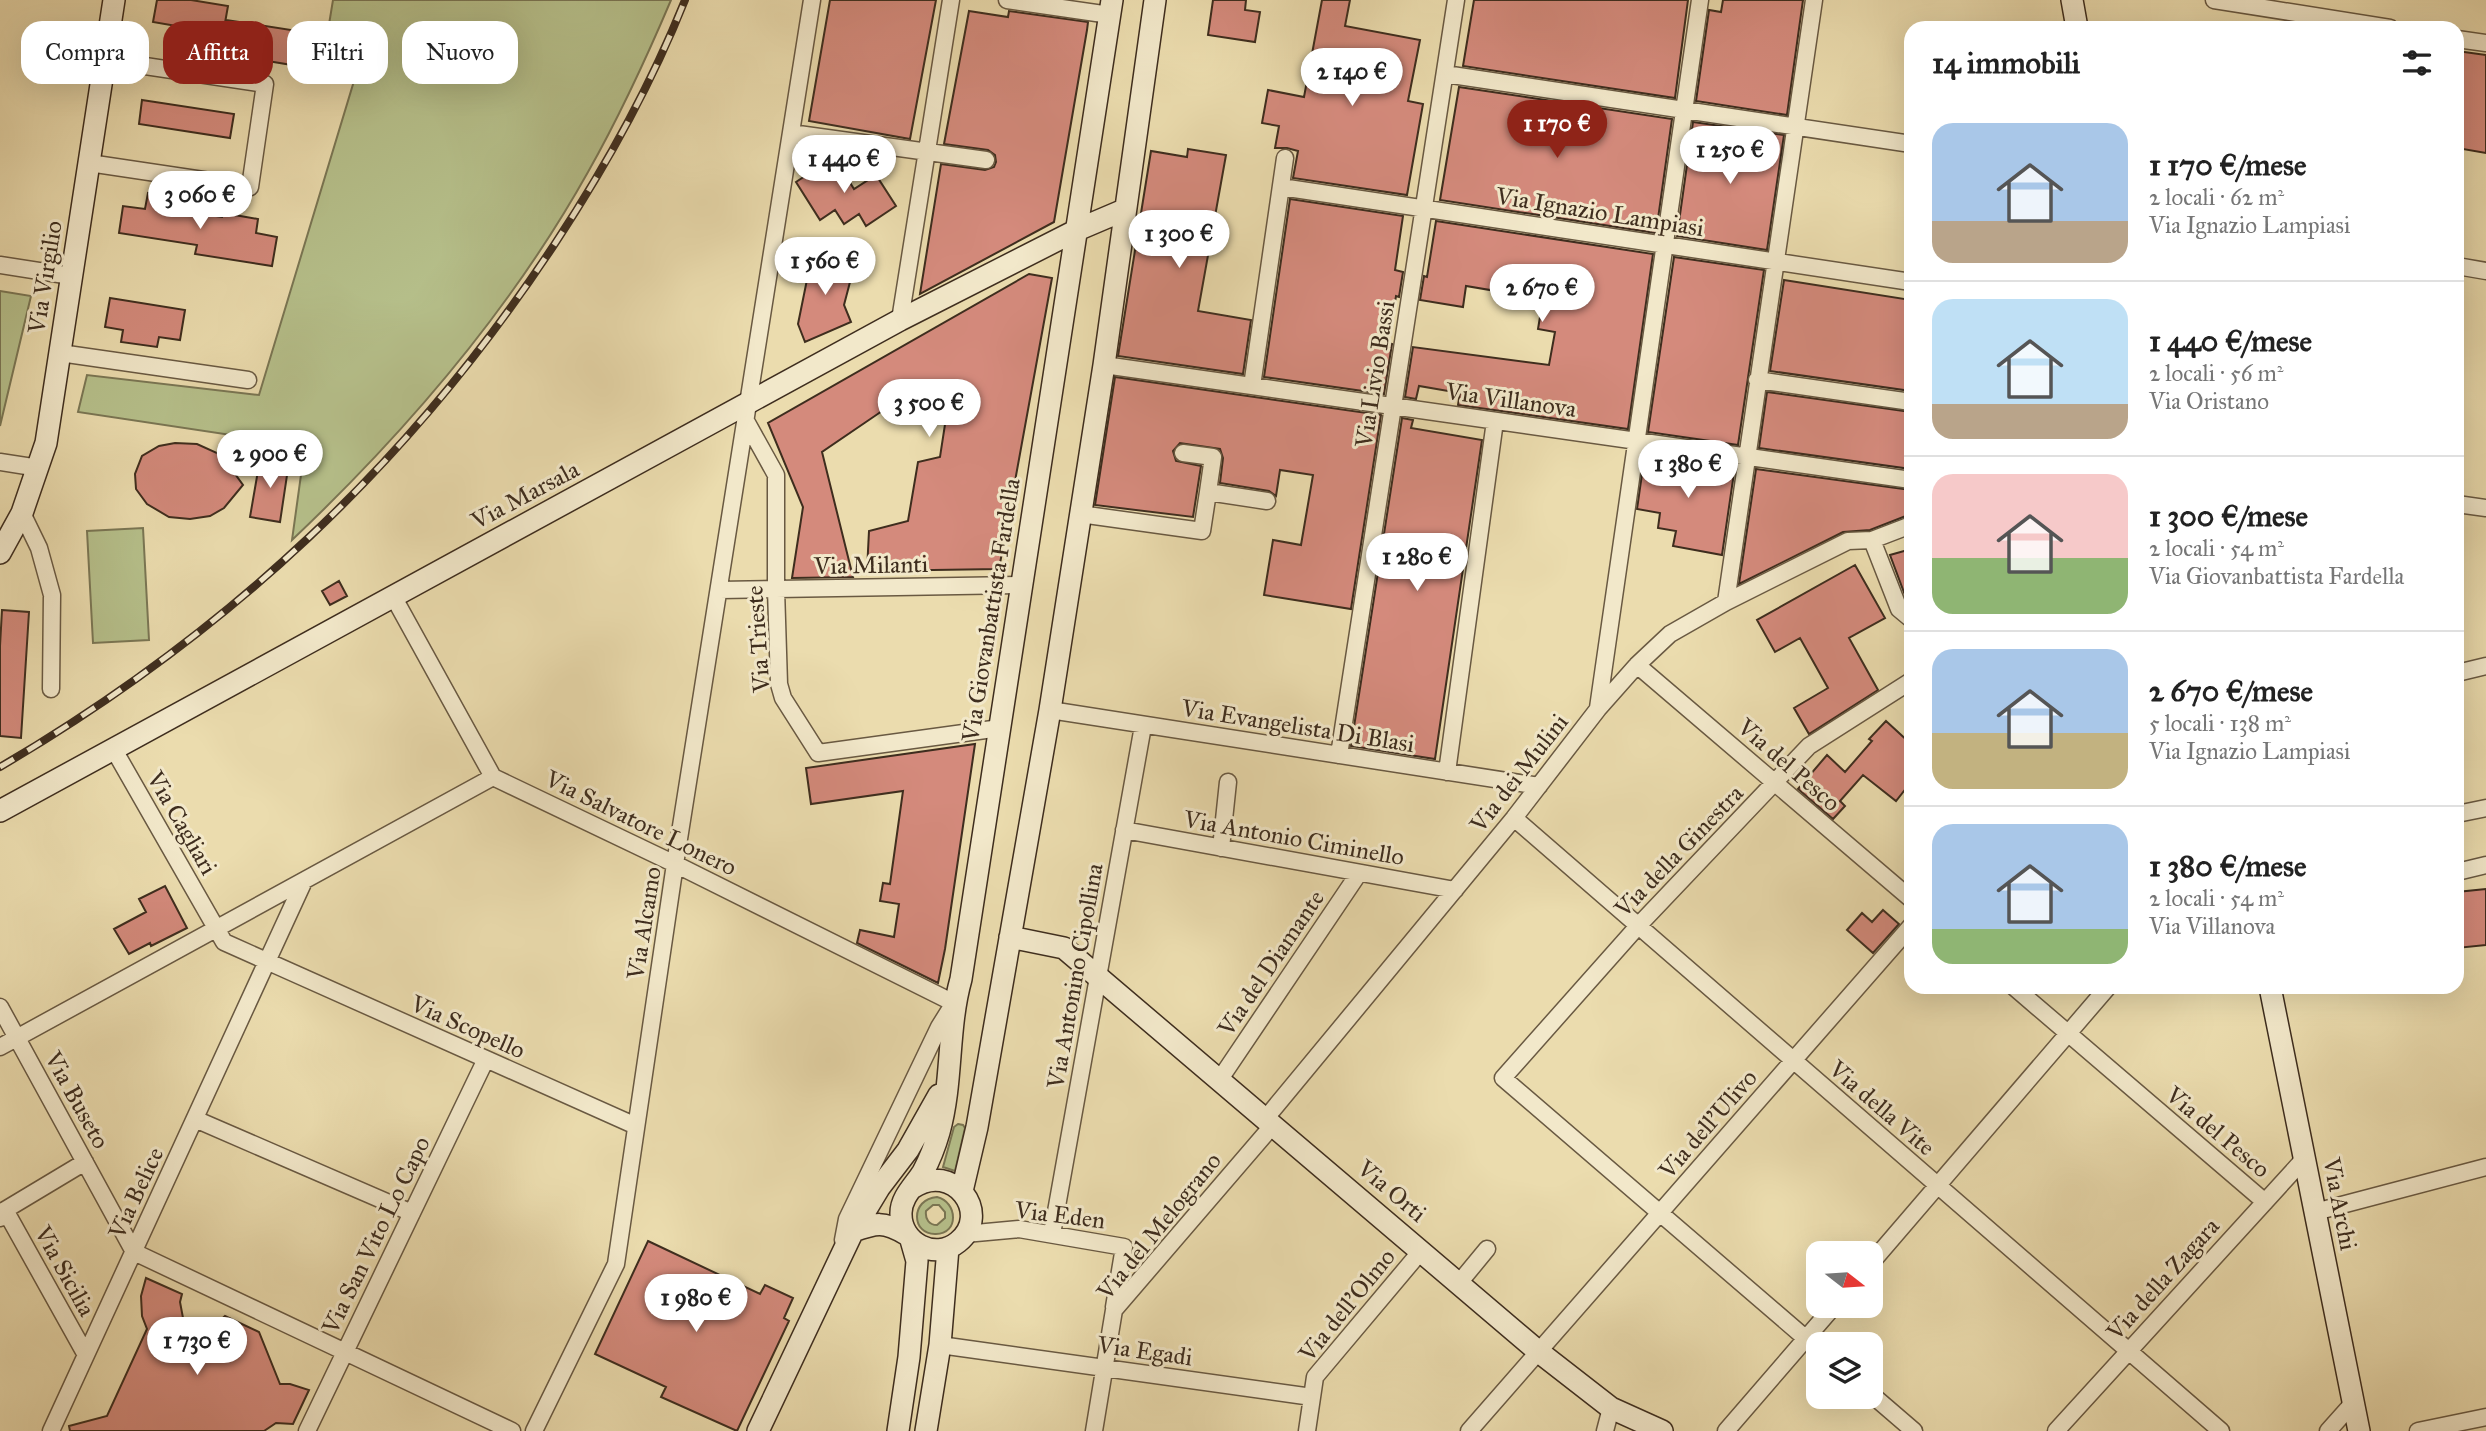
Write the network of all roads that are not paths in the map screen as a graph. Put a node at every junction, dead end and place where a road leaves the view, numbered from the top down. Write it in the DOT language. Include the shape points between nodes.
graph roads {
  1 [pos="114,0"];
  2 [pos="812,0"];
  3 [pos="951,0"];
  4 [pos="1007,0"];
  5 [pos="1155,0"];
  6 [pos="1456,0"];
  7 [pos="1700,0"];
  8 [pos="1815,0"];
  9 [pos="2071,0"];
  10 [pos="2214,0"];
  11 [pos="2280,5"];
  12 [pos="1111,8"];
  13 [pos="111,21"];
  14 [pos="2076,21"];
  15 [pos="2357,21"];
  16 [pos="2464,39"];
  17 [pos="2486,43"];
  18 [pos="149,67"];
  19 [pos="1445,74"];
  20 [pos="101,84"];
  21 [pos="1684,110"];
  22 [pos="1796,126"];
  23 [pos="791,133"];
  24 [pos="1904,143"];
  25 [pos="927,152"];
  26 [pos="1285,158"];
  27 [pos="986,160"];
  28 [pos="89,163"];
  29 [pos="1281,187"];
  30 [pos="1424,208"];
  31 [pos="1124,211"];
  32 [pos="1077,230"];
  33 [pos="1665,245"];
  34 [pos="1775,262"];
  35 [pos="0,265"];
  36 [pos="2464,267"];
  37 [pos="2486,271"];
  38 [pos="72,276"];
  39 [pos="1904,281"];
  40 [pos="900,320"];
  41 [pos="60,353"];
  42 [pos="1104,365"];
  43 [pos="248,380"];
  44 [pos="1758,380"];
  45 [pos="1252,386"];
  46 [pos="1904,401"];
  47 [pos="1393,406"];
  48 [pos="747,413"];
  49 [pos="1495,421"];
  50 [pos="1637,441"];
  51 [pos="1183,453"];
  52 [pos="1746,457"];
  53 [pos="0,462"];
  54 [pos="39,468"];
  55 [pos="1904,479"];
  56 [pos="1208,492"];
  57 [pos="1267,501"];
  58 [pos="2464,505"];
  59 [pos="2486,508"];
  60 [pos="22,513"];
  61 [pos="1080,514"];
  62 [pos="1904,528"];
  63 [pos="1872,540"];
  64 [pos="0,553"];
  65 [pos="1022,585"];
  66 [pos="776,589"];
  67 [pos="720,590"];
  68 [pos="393,596"];
  69 [pos="1726,602"];
  70 [pos="1904,613"];
  71 [pos="1605,657"];
  72 [pos="2485,669"];
  73 [pos="1633,670"];
  74 [pos="2464,672"];
  75 [pos="1904,685"];
  76 [pos="51,689"];
  77 [pos="1598,709"];
  78 [pos="1050,710"];
  79 [pos="1143,726"];
  80 [pos="1000,728"];
  81 [pos="113,748"];
  82 [pos="1339,755"];
  83 [pos="1447,772"];
  84 [pos="493,778"];
  85 [pos="1228,782"];
  86 [pos="1776,783"];
  87 [pos="1539,786"];
  88 [pos="2486,808"];
  89 [pos="0,811"];
  90 [pos="2464,813"];
  91 [pos="1514,818"];
  92 [pos="1124,830"];
  93 [pos="1221,848"];
  94 [pos="676,864"];
  95 [pos="2486,865"];
  96 [pos="2464,870"];
  97 [pos="1359,873"];
  98 [pos="304,881"];
  99 [pos="1455,890"];
  100 [pos="1904,893"];
  101 [pos="213,924"];
  102 [pos="1638,926"];
  103 [pos="1904,934"];
  104 [pos="1010,937"];
  105 [pos="271,969"];
  106 [pos="1098,975"];
  107 [pos="2022,994"];
  108 [pos="2102,994"];
  109 [pos="2271,994"];
  110 [pos="954,1003"];
  111 [pos="0,1007"];
  112 [pos="2068,1034"];
  113 [pos="17,1038"];
  114 [pos="0,1047"];
  115 [pos="486,1059"];
  116 [pos="1794,1060"];
  117 [pos="950,1073"];
  118 [pos="1220,1079"];
  119 [pos="195,1119"];
  120 [pos="1270,1122"];
  121 [pos="636,1126"];
  122 [pos="2304,1159"];
  123 [pos="85,1162"];
  124 [pos="2486,1167"];
  125 [pos="1937,1186"];
  126 [pos="962,1191"];
  127 [pos="909,1192"];
  128 [pos="2265,1202"];
  129 [pos="2315,1212"];
  130 [pos="412,1213"];
  131 [pos="1661,1213"];
  132 [pos="2,1214"];
  133 [pos="856,1227"];
  134 [pos="1052,1234"];
  135 [pos="908,1237"];
  136 [pos="957,1241"];
  137 [pos="1487,1249"];
  138 [pos="1883,1249"];
  139 [pos="134,1251"];
  140 [pos="1421,1251"];
  141 [pos="841,1256"];
  142 [pos="1459,1283"];
  143 [pos="1114,1310"];
  144 [pos="1806,1338"];
  145 [pos="1806,1349"];
  146 [pos="2128,1351"];
  147 [pos="345,1352"];
  148 [pos="1539,1352"];
  149 [pos="938,1354"];
  150 [pos="86,1355"];
  151 [pos="1104,1368"];
  152 [pos="1312,1397"];
  153 [pos="2353,1403"];
  154 [pos="1883,1404"];
  155 [pos="1611,1408"];
  156 [pos="2486,1417"];
  157 [pos="51,1431"];
  158 [pos="307,1431"];
  159 [pos="512,1431"];
  160 [pos="534,1431"];
  161 [pos="758,1431"];
  162 [pos="898,1431"];
  163 [pos="926,1431"];
  164 [pos="1094,1431"];
  165 [pos="1307,1431"];
  166 [pos="1469,1431"];
  167 [pos="1605,1431"];
  168 [pos="1662,1431"];
  169 [pos="1726,1431"];
  170 [pos="1914,1431"];
  171 [pos="2056,1431"];
  172 [pos="2221,1431"];
  173 [pos="2328,1431"];
  174 [pos="2359,1431"];
  175 [pos="2418,1431"];
  1 -- 13 [label="main road, Via Virgilio"];
  2 -- 23 [label="street, Via Alcamo"];
  3 -- 25 [label="street"];
  4 -- 12 [label="street"];
  5 -- 31 [label="main road"];
  6 -- 19 [label="street, Via Livio Bassi"];
  7 -- 21 [label="street"];
  8 -- 22 [label="street"];
  9 -- 14 [label="main road"];
  10 -- 11 [label="street"];
  11 -- 15 [label="street"];
  12 -- 32 [label="main road, Via Giovanbattista Fardella"];
  16 -- 17 [label="street"];
  18 -- 28 [label="street" via="265,84 250,187"];
  19 -- 21 [label="street"];
  19 -- 30 [label="street, Via Livio Bassi"];
  20 -- 28 [label="main road, Via Virgilio"];
  21 -- 22 [label="street"];
  21 -- 33 [label="street"];
  22 -- 24 [label="street"];
  22 -- 34 [label="street"];
  23 -- 25 [label="street"];
  23 -- 48 [label="street, Via Alcamo"];
  25 -- 27 [label="street"];
  25 -- 40 [label="street"];
  26 -- 29 [label="street"];
  28 -- 38 [label="main road, Via Virgilio"];
  29 -- 30 [label="street, Via Ignazio Lampiasi"];
  29 -- 45 [label="street"];
  30 -- 33 [label="street, Via Ignazio Lampiasi"];
  30 -- 47 [label="street, Via Livio Bassi"];
  31 -- 32 [label="main road, Via Marsala"];
  31 -- 42 [label="main road"];
  32 -- 40 [label="main road, Via Marsala"];
  32 -- 65 [label="main road, Via Giovanbattista Fardella"];
  33 -- 34 [label="street, Via Ignazio Lampiasi"];
  33 -- 50 [label="street"];
  34 -- 39 [label="street, Via Ignazio Lampiasi"];
  34 -- 44 [label="street"];
  35 -- 38 [label="street"];
  36 -- 37 [label="street"];
  38 -- 41 [label="main road, Via Virgilio"];
  40 -- 48 [label="main road, Via Marsala"];
  41 -- 43 [label="street"];
  41 -- 54 [label="main road, Via Virgilio"];
  42 -- 45 [label="street, Via Villanova"];
  42 -- 61 [label="main road"];
  44 -- 46 [label="street"];
  44 -- 52 [label="street"];
  45 -- 47 [label="street, Via Villanova"];
  47 -- 49 [label="street, Via Villanova"];
  47 -- 82 [label="street, Via Livio Bassi"];
  48 -- 66 [label="street, Via Trieste" via="776,475"];
  48 -- 67 [label="street, Via Alcamo"];
  48 -- 68 [label="main road, Via Marsala"];
  49 -- 50 [label="street, Via Villanova"];
  49 -- 83 [label="street"];
  50 -- 52 [label="street, Via Villanova"];
  50 -- 71 [label="street"];
  51 -- 56 [label="street" via="1213,457"];
  52 -- 55 [label="street, Via Villanova"];
  52 -- 69 [label="street"];
  53 -- 54 [label="street"];
  54 -- 60 [label="main road, Via Virgilio"];
  56 -- 57 [label="street"];
  56 -- 61 [label="street" via="1202,531"];
  58 -- 59 [label="street"];
  60 -- 64 [label="main road, Via Virgilio"];
  60 -- 76 [label="street" via="39,548 52,595"];
  61 -- 78 [label="main road"];
  62 -- 63 [label="street, Via dei Mulini"];
  63 -- 69 [label="street, Via dei Mulini" via="1848,541"];
  63 -- 70 [label="street"];
  65 -- 66 [label="street, Via Milanti"];
  65 -- 80 [label="main road, Via Giovanbattista Fardella"];
  66 -- 67 [label="street, Via Milanti"];
  66 -- 80 [label="street, Via Trieste" via="779,684 818,753"];
  67 -- 94 [label="street, Via Alcamo"];
  68 -- 81 [label="main road, Via Marsala"];
  68 -- 84 [label="street"];
  69 -- 73 [label="street, Via dei Mulini" via="1670,634"];
  71 -- 73 [label="street, Via del Pesco"];
  71 -- 77 [label="street"];
  72 -- 74 [label="street"];
  73 -- 77 [label="street, Via dei Mulini"];
  73 -- 86 [label="street, Via del Pesco"];
  75 -- 86 [label="street, Via della Ginestra" via="1809,746"];
  77 -- 87 [label="street, Via dei Mulini"];
  78 -- 79 [label="street, Via Evangelista Di Blasi"];
  78 -- 104 [label="main road"];
  79 -- 82 [label="street, Via Evangelista Di Blasi"];
  79 -- 92 [label="street, Via Antonino Cipollina"];
  80 -- 110 [label="main road, Via Giovanbattista Fardella"];
  81 -- 89 [label="main road, Via Marsala"];
  81 -- 101 [label="street, Via Cagliari"];
  82 -- 83 [label="street, Via Evangelista Di Blasi"];
  83 -- 87 [label="street, Via Evangelista Di Blasi"];
  84 -- 94 [label="street, Via Salvatore Lonero"];
  84 -- 98 [label="street"];
  85 -- 93 [label="street"];
  86 -- 100 [label="street, Via del Pesco"];
  86 -- 102 [label="street, Via della Ginestra"];
  87 -- 91 [label="street, Via dei Mulini"];
  88 -- 90 [label="street"];
  91 -- 99 [label="street, Via dei Mulini"];
  91 -- 102 [label="street, Via della Vite"];
  92 -- 93 [label="street, Via Antonio Ciminello"];
  92 -- 106 [label="street, Via Antonino Cipollina"];
  93 -- 97 [label="street, Via Antonio Ciminello"];
  94 -- 110 [label="street, Via Salvatore Lonero"];
  94 -- 121 [label="street, Via Alcamo"];
  95 -- 96 [label="street"];
  97 -- 99 [label="street, Via Antonio Ciminello"];
  97 -- 118 [label="street, Via del Diamante"];
  98 -- 101 [label="street"];
  98 -- 105 [label="street, Via Belice"];
  99 -- 120 [label="street, Via dei Mulini"];
  101 -- 105 [label="street, Via Scopello" via="224,942"];
  101 -- 113 [label="street" via="200,938"];
  102 -- 116 [label="street, Via della Vite"];
  102 -- 131 [label="street, Via della Ginestra" via="1503,1078"];
  103 -- 116 [label="street, Via dell'Ulivo"];
  104 -- 106 [label="main road, Via Orti" via="1064,948"];
  104 -- 126 [label="main road"];
  105 -- 115 [label="street, Via Scopello"];
  105 -- 119 [label="street, Via Belice"];
  106 -- 118 [label="main road, Via Orti"];
  106 -- 134 [label="street, Via Antonino Cipollina"];
  107 -- 112 [label="street, Via del Pesco"];
  108 -- 112 [label="street"];
  109 -- 122 [label="main road, Via Archi"];
  110 -- 117 [label="main road, Via Giovanbattista Fardella"];
  110 -- 141 [label="street" via="847,1219"];
  111 -- 113 [label="street, Via Buseto"];
  112 -- 125 [label="street"];
  112 -- 128 [label="street, Via del Pesco"];
  113 -- 114 [label="street"];
  113 -- 123 [label="street, Via Buseto"];
  115 -- 121 [label="street, Via Scopello"];
  115 -- 130 [label="street, Via San Vito Lo Capo"];
  116 -- 125 [label="street, Via della Vite"];
  116 -- 131 [label="street, Via dell'Ulivo"];
  117 -- 127 [label="main road" via="937,1139"];
  117 -- 133 [label="main road" via="908,1150"];
  118 -- 120 [label="main road, Via Orti"];
  119 -- 130 [label="street"];
  119 -- 139 [label="street, Via Belice"];
  120 -- 140 [label="main road, Via Orti"];
  120 -- 143 [label="street, Via del Melograno"];
  121 -- 160 [label="street, Via Alcamo" via="616,1264"];
  122 -- 128 [label="street, Via della Zagara"];
  122 -- 129 [label="main road, Via Archi"];
  123 -- 132 [label="street"];
  123 -- 139 [label="street, Via Buseto"];
  124 -- 129 [label="street"];
  125 -- 138 [label="street"];
  125 -- 146 [label="street, Via della Vite"];
  126 -- 127 [label="main road" via="938,1179 920,1183"];
  126 -- 136 [label="main road" via="970,1208 969,1226"];
  127 -- 133 [label="main road"];
  127 -- 135 [label="main road" via="901,1215"];
  128 -- 146 [label="street, Via della Zagara"];
  129 -- 153 [label="main road, Via Archi"];
  130 -- 147 [label="street, Via San Vito Lo Capo"];
  131 -- 144 [label="street"];
  131 -- 148 [label="street, Via dell'Ulivo"];
  132 -- 150 [label="street, Via Sicilia"];
  133 -- 135 [label="main road" via="886,1224"];
  133 -- 141 [label="main road"];
  134 -- 136 [label="street, Via Eden" via="989,1231"];
  134 -- 143 [label="street, Via Eden" via="1124,1247"];
  135 -- 136 [label="main road" via="928,1249"];
  135 -- 162 [label="main road" via="917,1261"];
  136 -- 149 [label="main road"];
  137 -- 142 [label="street"];
  139 -- 147 [label="street"];
  139 -- 150 [label="street, Via Belice"];
  140 -- 142 [label="main road, Via Orti"];
  140 -- 152 [label="street, Via dell'Olmo" via="1315,1377"];
  141 -- 161 [label="main road"];
  142 -- 148 [label="main road, Via Orti"];
  143 -- 151 [label="street, Via del Melograno"];
  145 -- 169 [label="street"];
  146 -- 171 [label="street, Via della Zagara"];
  146 -- 172 [label="street, Via della Vite"];
  147 -- 158 [label="street, Via San Vito Lo Capo"];
  147 -- 159 [label="street"];
  148 -- 155 [label="main road, Via Orti"];
  148 -- 166 [label="street, Via dell'Ulivo"];
  149 -- 151 [label="street, Via Egadi" via="971,1349"];
  149 -- 163 [label="main road"];
  150 -- 157 [label="street, Via Belice"];
  151 -- 152 [label="street, Via Egadi"];
  151 -- 164 [label="street, Via del Melograno"];
  152 -- 165 [label="street, Via dell'Olmo"];
  153 -- 173 [label="street"];
  153 -- 174 [label="main road, Via Archi"];
  154 -- 170 [label="street"];
  155 -- 167 [label="street"];
  155 -- 168 [label="main road, Via Orti"];
  156 -- 175 [label="street"];
}
